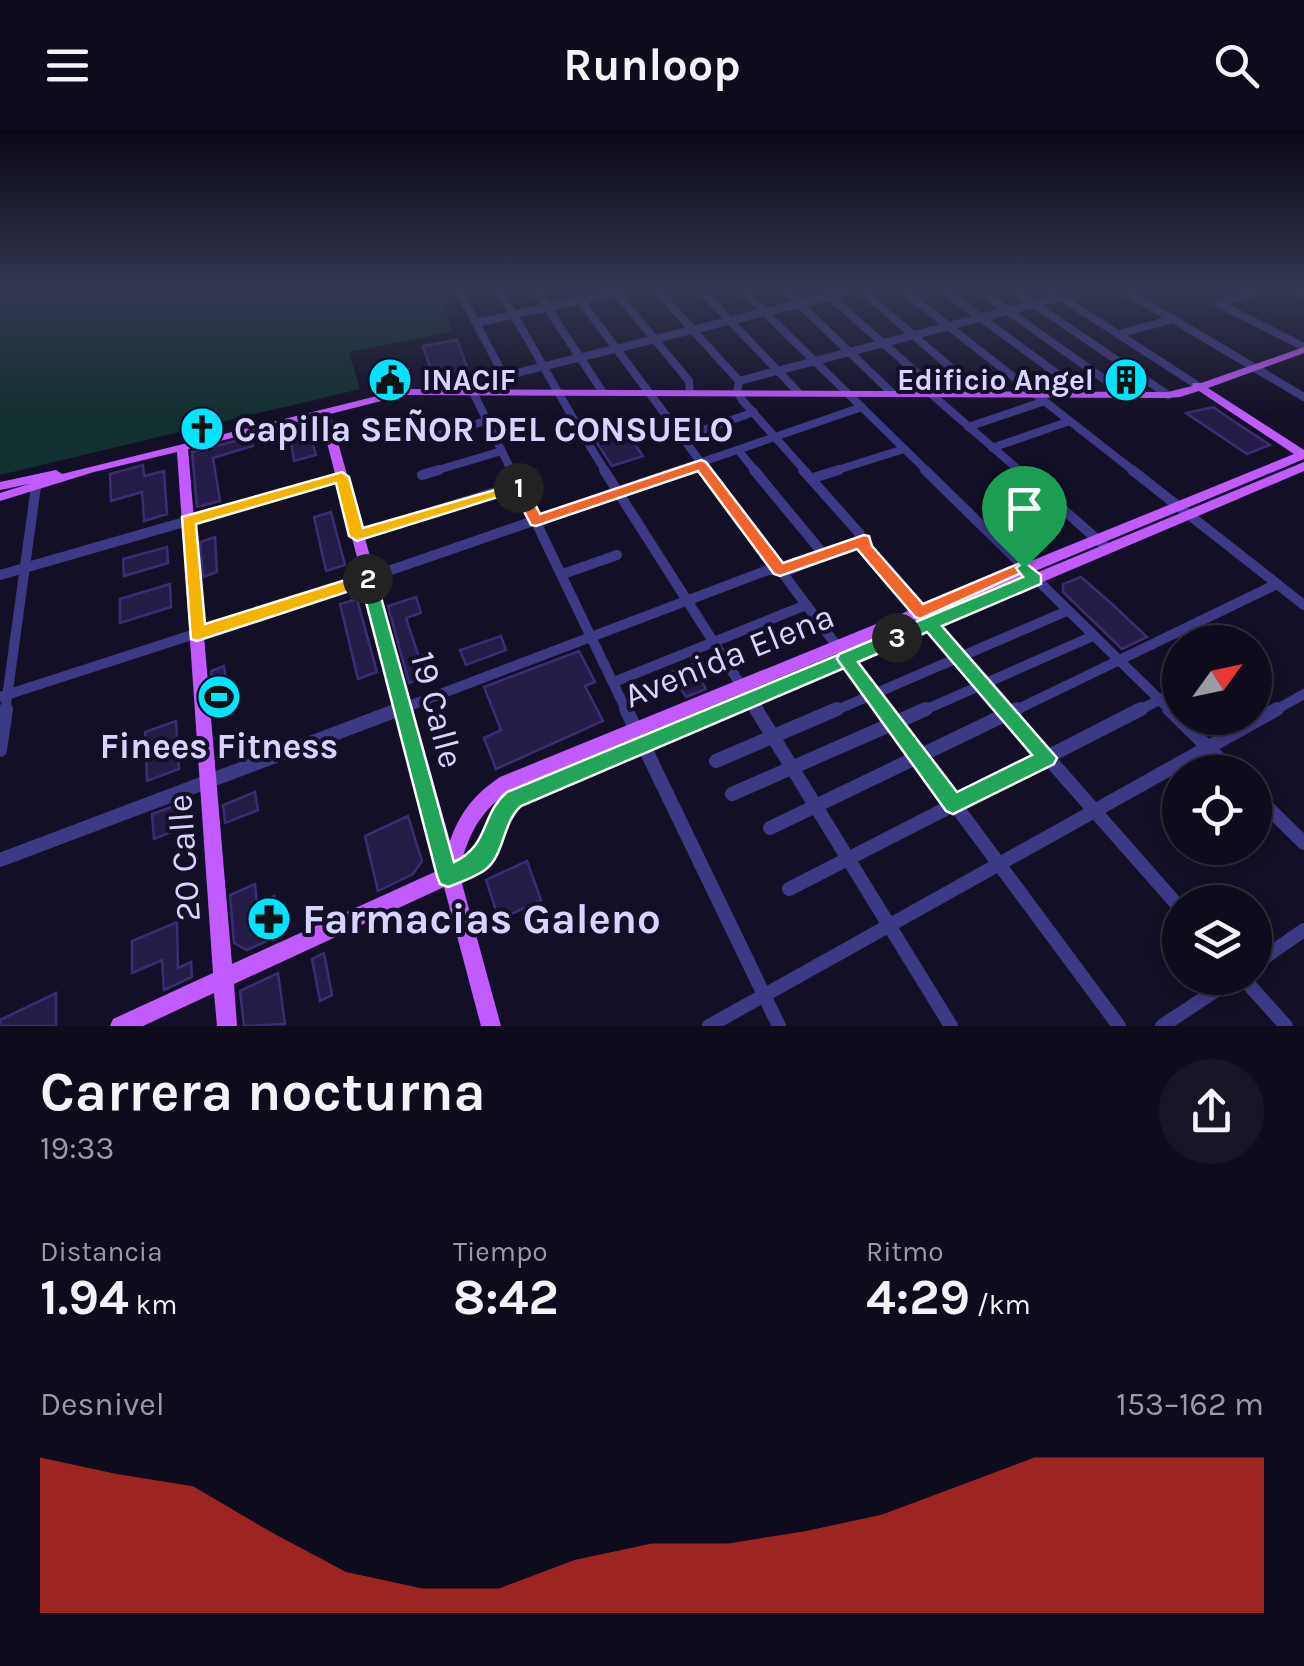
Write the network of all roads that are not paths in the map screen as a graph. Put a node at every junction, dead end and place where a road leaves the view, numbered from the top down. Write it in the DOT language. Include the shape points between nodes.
graph roads {
  1 [pos="480,331"];
  2 [pos="524,331"];
  3 [pos="563,331"];
  4 [pos="603,331"];
  5 [pos="648,331"];
  6 [pos="690,331"];
  7 [pos="694,331"];
  8 [pos="740,331"];
  9 [pos="784,331"];
  10 [pos="829,331"];
  11 [pos="869,331"];
  12 [pos="910,331"];
  13 [pos="935,331"];
  14 [pos="954,331"];
  15 [pos="999,331"];
  16 [pos="1035,331"];
  17 [pos="1076,331"];
  18 [pos="1114,331"];
  19 [pos="1130,331"];
  20 [pos="1192,331"];
  21 [pos="1270,331"];
  22 [pos="1119,334"];
  23 [pos="916,336"];
  24 [pos="655,339"];
  25 [pos="884,344"];
  26 [pos="1303,348"];
  27 [pos="616,349"];
  28 [pos="852,352"];
  29 [pos="581,357"];
  30 [pos="816,362"];
  31 [pos="546,366"];
  32 [pos="1251,366"];
  33 [pos="779,371"];
  34 [pos="504,376"];
  35 [pos="1197,385"];
  36 [pos="738,387"];
  37 [pos="472,390"];
  38 [pos="500,390"];
  39 [pos="556,390"];
  40 [pos="602,391"];
  41 [pos="646,391"];
  42 [pos="690,392"];
  43 [pos="798,392"];
  44 [pos="848,393"];
  45 [pos="892,393"];
  46 [pos="930,393"];
  47 [pos="980,393"];
  48 [pos="1030,393"];
  49 [pos="1083,393"];
  50 [pos="1125,394"];
  51 [pos="1174,394"];
  52 [pos="1214,397"];
  53 [pos="1304,397"];
  54 [pos="1042,402"];
  55 [pos="862,406"];
  56 [pos="324,411"];
  57 [pos="754,412"];
  58 [pos="486,420"];
  59 [pos="1067,422"];
  60 [pos="968,427"];
  61 [pos="776,437"];
  62 [pos="423,438"];
  63 [pos="681,438"];
  64 [pos="182,447"];
  65 [pos="992,448"];
  66 [pos="904,449"];
  67 [pos="502,450"];
  68 [pos="739,451"];
  69 [pos="1304,454"];
  70 [pos="701,465"];
  71 [pos="1304,466"];
  72 [pos="422,476"];
  73 [pos="342,477"];
  74 [pos="813,478"];
  75 [pos="37,482"];
  76 [pos="518,485"];
  77 [pos="0,486"];
  78 [pos="618,493"];
  79 [pos="0,497"];
  80 [pos="1182,511"];
  81 [pos="188,521"];
  82 [pos="536,521"];
  83 [pos="357,536"];
  84 [pos="864,540"];
  85 [pos="1102,543"];
  86 [pos="617,555"];
  87 [pos="825,556"];
  88 [pos="25,568"];
  89 [pos="780,570"];
  90 [pos="0,574"];
  91 [pos="563,574"];
  92 [pos="1030,574"];
  93 [pos="368,578"];
  94 [pos="1277,584"];
  95 [pos="688,601"];
  96 [pos="1304,605"];
  97 [pos="806,606"];
  98 [pos="1067,611"];
  99 [pos="925,618"];
  100 [pos="197,634"];
  101 [pos="592,636"];
  102 [pos="1093,636"];
  103 [pos="714,642"];
  104 [pos="841,653"];
  105 [pos="958,656"];
  106 [pos="1120,660"];
  107 [pos="614,682"];
  108 [pos="982,682"];
  109 [pos="746,692"];
  110 [pos="872,694"];
  111 [pos="1304,694"];
  112 [pos="4,696"];
  113 [pos="1160,699"];
  114 [pos="403,708"];
  115 [pos="1008,714"];
  116 [pos="893,723"];
  117 [pos="640,736"];
  118 [pos="773,736"];
  119 [pos="1207,747"];
  120 [pos="0,750"];
  121 [pos="1215,755"];
  122 [pos="918,757"];
  123 [pos="1047,758"];
  124 [pos="716,761"];
  125 [pos="792,767"];
  126 [pos="208,781"];
  127 [pos="732,794"];
  128 [pos="953,804"];
  129 [pos="816,806"];
  130 [pos="1092,809"];
  131 [pos="1272,812"];
  132 [pos="770,828"];
  133 [pos="1304,843"];
  134 [pos="847,857"];
  135 [pos="0,860"];
  136 [pos="998,864"];
  137 [pos="448,876"];
  138 [pos="1162,888"];
  139 [pos="789,889"];
  140 [pos="889,925"];
  141 [pos="1304,930"];
  142 [pos="1272,952"];
  143 [pos="224,980"];
  144 [pos="764,995"];
  145 [pos="1208,995"];
  146 [pos="1258,995"];
  147 [pos="120,1026"];
  148 [pos="227,1026"];
  149 [pos="491,1026"];
  150 [pos="708,1026"];
  151 [pos="779,1026"];
  152 [pos="951,1026"];
  153 [pos="1119,1026"];
  154 [pos="1162,1026"];
  155 [pos="1286,1026"];
  1 -- 34 [label="street"];
  2 -- 31 [label="street"];
  3 -- 29 [label="street"];
  4 -- 27 [label="street"];
  5 -- 24 [label="street"];
  6 -- 24 [label="street"];
  7 -- 36 [label="street"];
  8 -- 33 [label="street"];
  9 -- 30 [label="street"];
  10 -- 28 [label="street"];
  11 -- 25 [label="street"];
  12 -- 23 [label="street"];
  13 -- 23 [label="street"];
  14 -- 48 [label="street"];
  15 -- 49 [label="street"];
  16 -- 50 [label="street"];
  17 -- 51 [label="street"];
  18 -- 22 [label="street"];
  19 -- 22 [label="street"];
  20 -- 32 [label="street"];
  21 -- 26 [label="street"];
  22 -- 35 [label="street"];
  23 -- 25 [label="street"];
  23 -- 47 [label="street"];
  24 -- 27 [label="street"];
  24 -- 42 [label="street" via="689,381"];
  25 -- 28 [label="street"];
  25 -- 46 [label="street" via="932,386"];
  26 -- 32 [label="main road"];
  27 -- 29 [label="street"];
  27 -- 41 [label="street"];
  28 -- 30 [label="street"];
  28 -- 45 [label="street"];
  29 -- 31 [label="street"];
  29 -- 40 [label="street"];
  30 -- 33 [label="street"];
  30 -- 44 [label="street"];
  31 -- 34 [label="street"];
  31 -- 39 [label="street"];
  32 -- 35 [label="main road"];
  32 -- 53 [label="street"];
  33 -- 36 [label="street"];
  33 -- 43 [label="street"];
  34 -- 38 [label="street"];
  35 -- 51 [label="main road"];
  35 -- 52 [label="main road"];
  36 -- 42 [label="main road"];
  36 -- 43 [label="main road"];
  36 -- 57 [label="street"];
  37 -- 38 [label="main road"];
  37 -- 56 [label="main road" via="405,392"];
  37 -- 58 [label="street"];
  38 -- 39 [label="main road"];
  39 -- 40 [label="main road"];
  39 -- 78 [label="street"];
  40 -- 41 [label="main road"];
  41 -- 42 [label="main road"];
  41 -- 63 [label="street"];
  43 -- 44 [label="main road"];
  44 -- 45 [label="main road"];
  44 -- 55 [label="street"];
  45 -- 46 [label="main road"];
  46 -- 47 [label="main road"];
  46 -- 60 [label="street"];
  47 -- 48 [label="main road"];
  48 -- 49 [label="main road"];
  48 -- 54 [label="street"];
  49 -- 50 [label="main road"];
  50 -- 51 [label="main road"];
  51 -- 52 [label="main road"];
  52 -- 69 [label="main road"];
  54 -- 59 [label="street"];
  54 -- 60 [label="street"];
  55 -- 61 [label="street"];
  55 -- 66 [label="street"];
  56 -- 64 [label="main road"];
  56 -- 73 [label="main road, 19 Calle"];
  57 -- 61 [label="street"];
  57 -- 63 [label="street"];
  58 -- 62 [label="street"];
  58 -- 67 [label="street"];
  59 -- 65 [label="street"];
  59 -- 80 [label="street"];
  60 -- 65 [label="street"];
  61 -- 68 [label="street"];
  61 -- 74 [label="street"];
  63 -- 70 [label="street"];
  64 -- 75 [label="main road"];
  64 -- 81 [label="main road, 20 Calle"];
  65 -- 85 [label="street"];
  66 -- 74 [label="street"];
  66 -- 92 [label="street"];
  67 -- 72 [label="street"];
  67 -- 76 [label="street"];
  68 -- 70 [label="street"];
  68 -- 87 [label="street"];
  69 -- 80 [label="main road, Avenida Elena"];
  70 -- 78 [label="street"];
  70 -- 89 [label="street"];
  71 -- 80 [label="main road, Avenida Elena"];
  73 -- 81 [label="street"];
  73 -- 83 [label="main road, 19 Calle"];
  74 -- 84 [label="street"];
  75 -- 77 [label="main road"];
  75 -- 79 [label="main road"];
  75 -- 88 [label="street"];
  76 -- 82 [label="street"];
  76 -- 83 [label="street"];
  78 -- 82 [label="street"];
  78 -- 95 [label="street"];
  80 -- 85 [label="main road, Avenida Elena"];
  80 -- 94 [label="street"];
  81 -- 88 [label="street"];
  81 -- 100 [label="main road, 20 Calle"];
  82 -- 91 [label="street"];
  82 -- 93 [label="street"];
  83 -- 93 [label="main road, 19 Calle"];
  84 -- 87 [label="street"];
  84 -- 99 [label="street"];
  85 -- 92 [label="main road, Avenida Elena"];
  86 -- 91 [label="street"];
  87 -- 89 [label="street"];
  88 -- 90 [label="street"];
  88 -- 112 [label="street"];
  89 -- 95 [label="street"];
  89 -- 97 [label="street"];
  91 -- 101 [label="street"];
  92 -- 98 [label="street"];
  92 -- 99 [label="main road, Avenida Elena"];
  93 -- 100 [label="street"];
  93 -- 114 [label="main road, 19 Calle"];
  94 -- 96 [label="street"];
  94 -- 106 [label="street"];
  95 -- 101 [label="street"];
  95 -- 103 [label="street"];
  97 -- 103 [label="street"];
  97 -- 104 [label="street"];
  98 -- 102 [label="street"];
  98 -- 105 [label="street"];
  99 -- 104 [label="main road, Avenida Elena"];
  99 -- 105 [label="street"];
  100 -- 112 [label="street"];
  100 -- 126 [label="main road, 20 Calle"];
  101 -- 107 [label="street"];
  101 -- 114 [label="street"];
  102 -- 106 [label="street"];
  102 -- 108 [label="street"];
  103 -- 107 [label="street"];
  103 -- 109 [label="street"];
  104 -- 109 [label="main road, Avenida Elena"];
  104 -- 110 [label="street"];
  105 -- 108 [label="street"];
  105 -- 110 [label="street"];
  106 -- 113 [label="street"];
  106 -- 115 [label="street"];
  107 -- 117 [label="street"];
  108 -- 115 [label="street"];
  108 -- 116 [label="street"];
  109 -- 117 [label="main road, Avenida Elena"];
  109 -- 118 [label="street"];
  110 -- 116 [label="street"];
  110 -- 118 [label="street"];
  111 -- 119 [label="street"];
  112 -- 120 [label="street"];
  113 -- 119 [label="street"];
  113 -- 123 [label="street"];
  114 -- 126 [label="street"];
  114 -- 137 [label="main road, 19 Calle"];
  115 -- 122 [label="street"];
  115 -- 123 [label="street"];
  116 -- 122 [label="street"];
  116 -- 125 [label="street"];
  117 -- 137 [label="main road, Avenida Elena" via="514,799 502,809 486,853"];
  117 -- 137 [label="main road, Avenida Elena" via="493,791 464,823"];
  117 -- 144 [label="street"];
  118 -- 124 [label="street"];
  118 -- 125 [label="street"];
  119 -- 121 [label="street"];
  119 -- 130 [label="street"];
  122 -- 128 [label="street"];
  122 -- 129 [label="street"];
  123 -- 128 [label="street"];
  123 -- 130 [label="street"];
  125 -- 127 [label="street"];
  125 -- 129 [label="street"];
  126 -- 135 [label="street"];
  126 -- 143 [label="main road, 20 Calle"];
  128 -- 134 [label="street"];
  128 -- 136 [label="street"];
  129 -- 132 [label="street"];
  129 -- 134 [label="street"];
  130 -- 136 [label="street"];
  130 -- 138 [label="street"];
  131 -- 133 [label="street"];
  134 -- 139 [label="street"];
  134 -- 140 [label="street"];
  136 -- 140 [label="street"];
  136 -- 153 [label="street"];
  137 -- 143 [label="main road, Avenida Elena"];
  137 -- 149 [label="main road, 19 Calle"];
  140 -- 144 [label="street"];
  140 -- 152 [label="street"];
  141 -- 142 [label="street"];
  143 -- 147 [label="main road, Avenida Elena"];
  143 -- 148 [label="main road, 20 Calle"];
  144 -- 150 [label="street"];
  144 -- 151 [label="street"];
  145 -- 154 [label="street"];
  146 -- 155 [label="street"];
}
